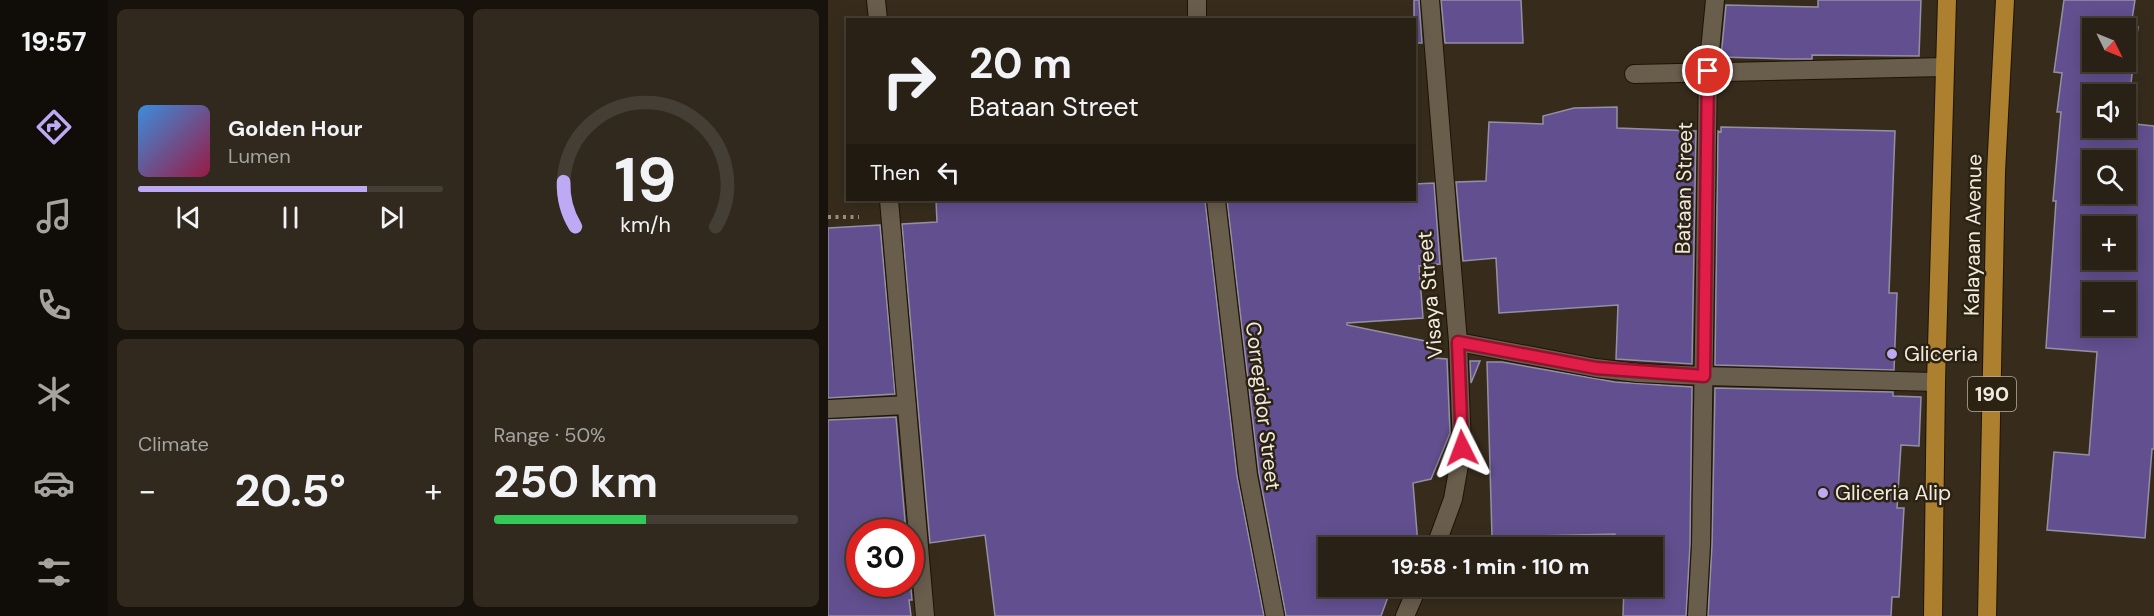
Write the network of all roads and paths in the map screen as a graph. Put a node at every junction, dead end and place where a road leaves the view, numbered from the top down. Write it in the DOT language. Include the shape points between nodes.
graph roads {
  1 [pos="876,0"];
  2 [pos="1197,0"];
  3 [pos="1430,0"];
  4 [pos="1715,0"];
  5 [pos="1947,0"];
  6 [pos="2005,0"];
  7 [pos="878,18"];
  8 [pos="1197,18"];
  9 [pos="1944,67"];
  10 [pos="1708,71"];
  11 [pos="1634,74"];
  12 [pos="889,201"];
  13 [pos="1216,201"];
  14 [pos="1458,342"];
  15 [pos="1704,376"];
  16 [pos="1936,382"];
  17 [pos="907,405"];
  18 [pos="828,410"];
  19 [pos="1439,537"];
  20 [pos="1413,597"];
  21 [pos="925,616"];
  22 [pos="1275,616"];
  23 [pos="1405,616"];
  24 [pos="1697,616"];
  25 [pos="1933,616"];
  26 [pos="1987,616"];
  1 -- 7 [label="street"];
  2 -- 8 [label="street"];
  3 -- 14 [label="street, Visaya Street"];
  4 -- 10 [label="street, Bataan Street"];
  5 -- 9 [label="main road, Kalayaan Avenue"];
  6 -- 26 [label="main road, Kalayaan Avenue / 190" via="1996,172"];
  9 -- 10 [label="street"];
  9 -- 16 [label="main road, Kalayaan Avenue"];
  10 -- 11 [label="street"];
  10 -- 15 [label="street, Bataan Street"];
  12 -- 17 [label="street"];
  13 -- 22 [label="street, Corregidor Street" via="1248,475"];
  14 -- 15 [label="street" via="1596,368"];
  14 -- 19 [label="street, Visaya Street" via="1462,448 1453,500"];
  15 -- 16 [label="street"];
  15 -- 24 [label="street, Bataan Street"];
  16 -- 25 [label="main road, Kalayaan Avenue"];
  17 -- 18 [label="street"];
  17 -- 21 [label="street"];
  20 -- 23 [label="street"];
}
